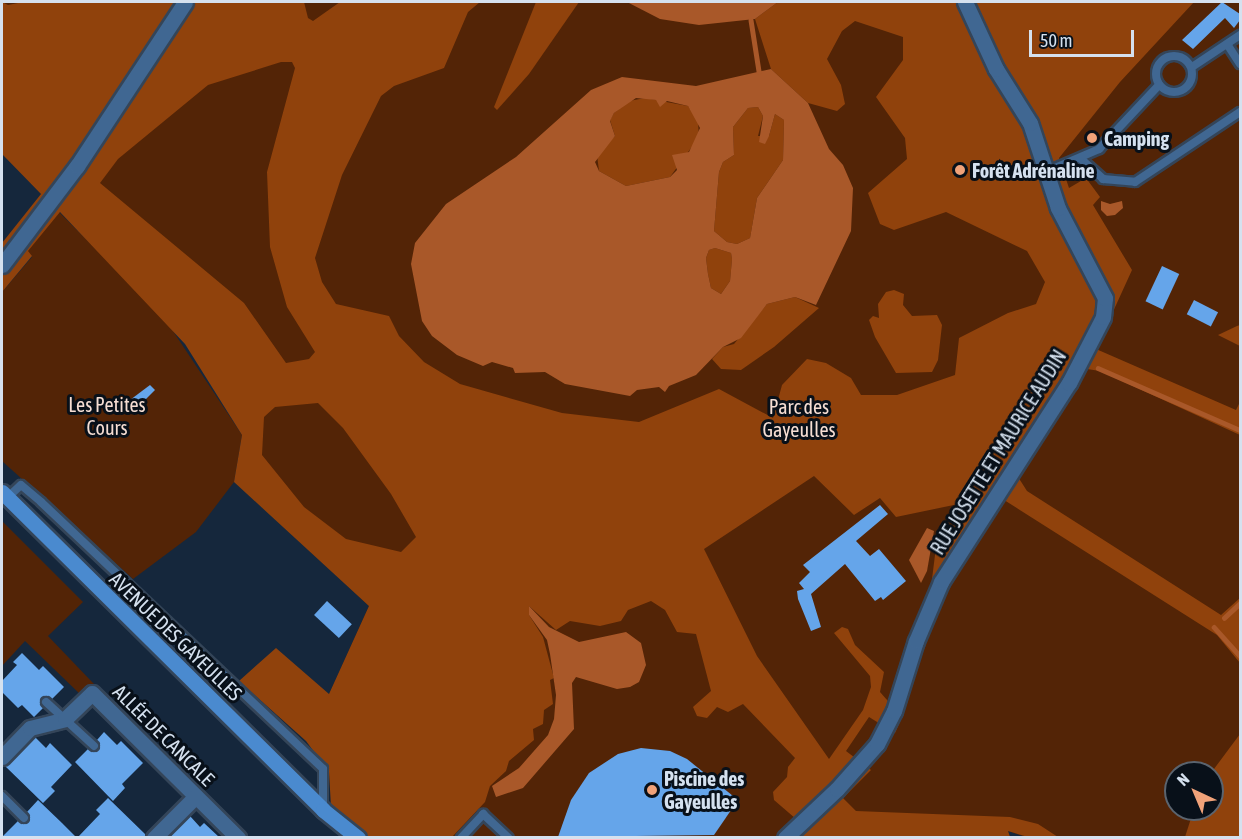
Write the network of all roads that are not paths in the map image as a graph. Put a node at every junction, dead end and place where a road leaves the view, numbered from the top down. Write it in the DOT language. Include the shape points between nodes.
graph roads {
  1 [pos="185,2"];
  2 [pos="964,2"];
  3 [pos="1240,35"];
  4 [pos="1227,44"];
  5 [pos="1240,64"];
  6 [pos="1191,67"];
  7 [pos="1159,85"];
  8 [pos="1240,112"];
  9 [pos="1081,159"];
  10 [pos="1048,171"];
  11 [pos="2,265"];
  12 [pos="4,495"];
  13 [pos="46,702"];
  14 [pos="65,719"];
  15 [pos="94,746"];
  16 [pos="2,757"];
  17 [pos="2,796"];
  18 [pos="196,796"];
  19 [pos="323,810"];
  20 [pos="24,818"];
  21 [pos="154,837"];
  22 [pos="237,837"];
  23 [pos="346,837"];
  24 [pos="358,837"];
  25 [pos="462,837"];
  26 [pos="509,837"];
  27 [pos="785,837"];
  1 -- 11 [label="street" via="77,166"];
  2 -- 10 [label="street, RUE JOSETTE ET MAURICE AUDIN" via="996,69 1030,123"];
  3 -- 4 [label="lane"];
  4 -- 5 [label="lane"];
  4 -- 6 [label="lane"];
  6 -- 7 [label="lane" via="1192,80 1185,89 1170,92"];
  6 -- 7 [label="lane" via="1179,56 1164,58 1158,66"];
  7 -- 9 [label="lane" via="1120,130"];
  8 -- 9 [label="lane" via="1135,182 1103,179"];
  9 -- 10 [label="lane"];
  10 -- 27 [label="street, RUE JOSETTE ET MAURICE AUDIN" via="1058,208 1105,298 1103,317 1064,393 941,582 916,641 894,711 877,744 837,789"];
  12 -- 19 [label="street, AVENUE DES GAYEULLES"];
  12 -- 19 [label="lane" via="21,485 28,490 323,769"];
  13 -- 14 [label="lane"];
  14 -- 15 [label="lane"];
  14 -- 16 [label="street, ALLÉE DE CANCALE" via="30,728"];
  14 -- 18 [label="street, ALLÉE DE CANCALE" via="92,693"];
  17 -- 20 [label="lane"];
  18 -- 21 [label="street"];
  18 -- 22 [label="street, ALLÉE DE CANCALE"];
  19 -- 23 [label="street, AVENUE DES GAYEULLES"];
  19 -- 24 [label="street, AVENUE DES GAYEULLES"];
  25 -- 26 [label="lane" via="483,814"];
}
